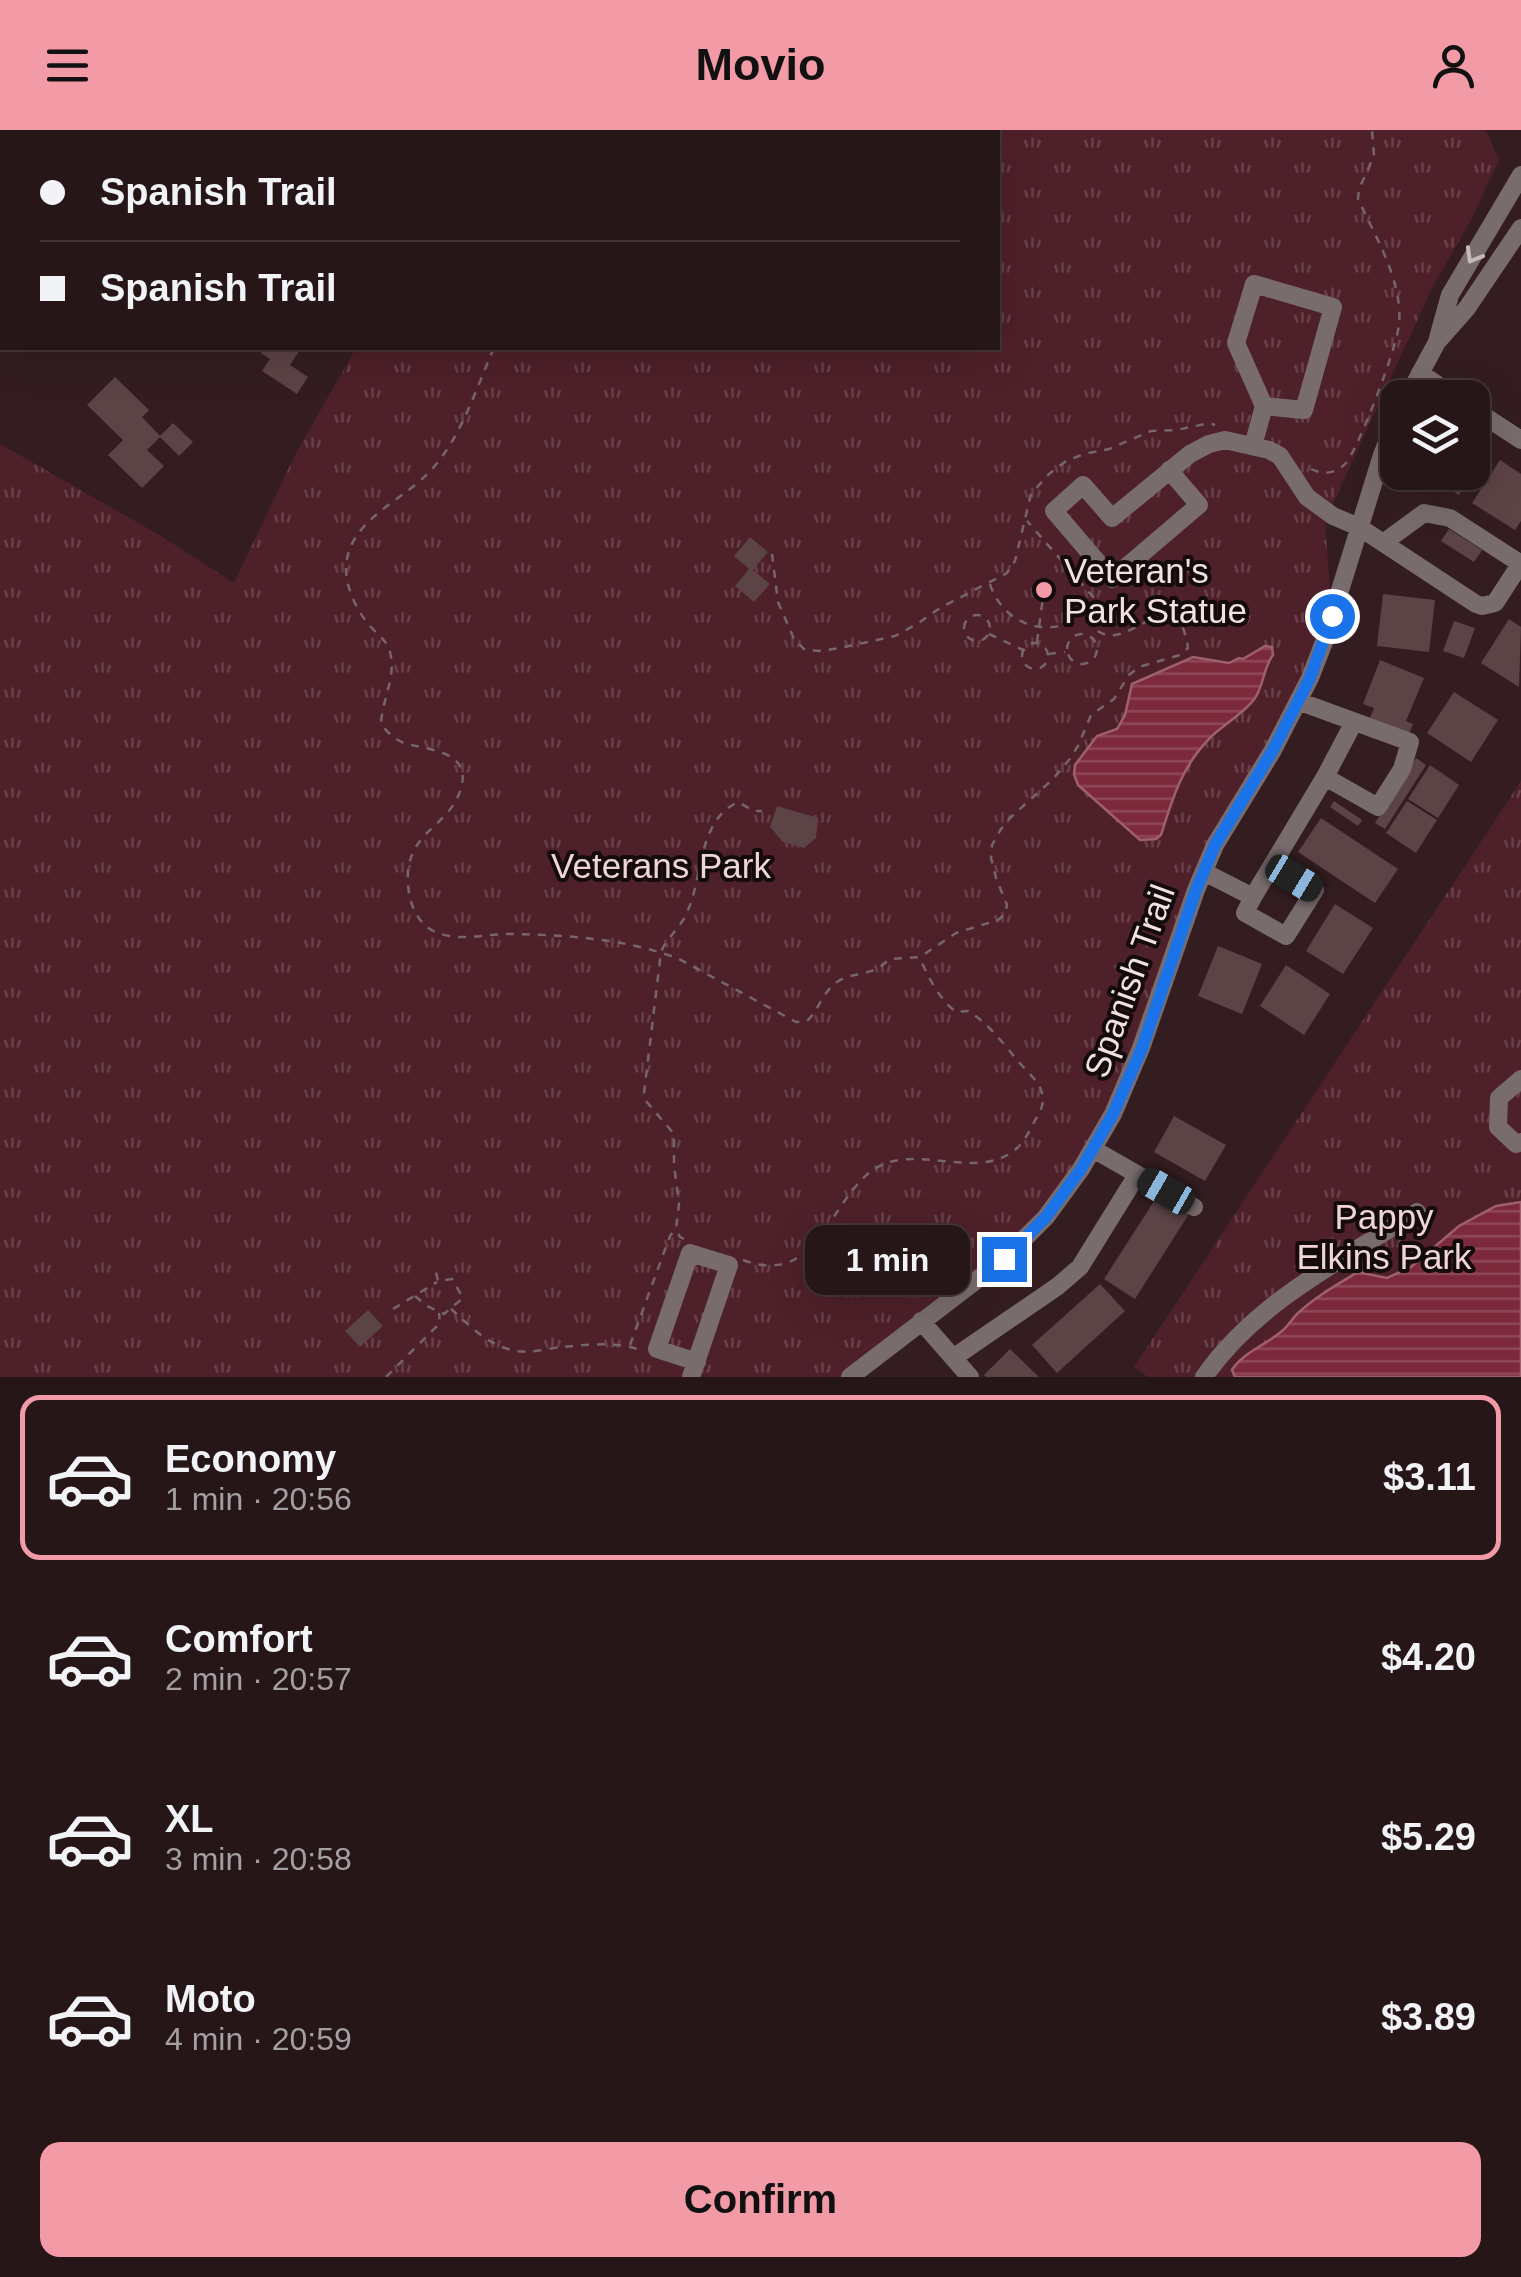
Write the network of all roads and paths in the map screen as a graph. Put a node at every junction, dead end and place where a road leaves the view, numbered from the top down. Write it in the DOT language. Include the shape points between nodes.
graph roads {
  1 [pos="1372,130"];
  2 [pos="1521,174"];
  3 [pos="1521,228"];
  4 [pos="1438,342"];
  5 [pos="493,350"];
  6 [pos="1420,373"];
  7 [pos="1416,380"];
  8 [pos="1430,380"];
  9 [pos="1264,406"];
  10 [pos="1490,420"];
  11 [pos="1223,427"];
  12 [pos="1521,440"];
  13 [pos="1253,446"];
  14 [pos="1380,461"];
  15 [pos="1303,465"];
  16 [pos="1169,470"];
  17 [pos="1027,520"];
  18 [pos="1359,527"];
  19 [pos="1382,542"];
  20 [pos="772,554"];
  21 [pos="1521,564"];
  22 [pos="990,582"];
  23 [pos="1044,590"];
  24 [pos="969,608"];
  25 [pos="1088,612"];
  26 [pos="972,615"];
  27 [pos="960,619"];
  28 [pos="966,622"];
  29 [pos="1039,627"];
  30 [pos="965,632"];
  31 [pos="988,634"];
  32 [pos="957,635"];
  33 [pos="1037,644"];
  34 [pos="1024,650"];
  35 [pos="1066,651"];
  36 [pos="1048,654"];
  37 [pos="1298,701"];
  38 [pos="1354,722"];
  39 [pos="1325,777"];
  40 [pos="762,811"];
  41 [pos="1272,865"];
  42 [pos="1204,872"];
  43 [pos="1253,897"];
  44 [pos="661,952"];
  45 [pos="919,957"];
  46 [pos="1521,1079"];
  47 [pos="1521,1142"];
  48 [pos="1092,1150"];
  49 [pos="1137,1174"];
  50 [pos="1194,1207"];
  51 [pos="1416,1212"];
  52 [pos="676,1228"];
  53 [pos="693,1242"];
  54 [pos="742,1260"];
  55 [pos="435,1268"];
  56 [pos="438,1281"];
  57 [pos="415,1296"];
  58 [pos="393,1308"];
  59 [pos="451,1309"];
  60 [pos="438,1311"];
  61 [pos="921,1321"];
  62 [pos="630,1346"];
  63 [pos="639,1350"];
  64 [pos="953,1358"];
  65 [pos="694,1369"];
  66 [pos="386,1377"];
  67 [pos="850,1377"];
  68 [pos="970,1377"];
  69 [pos="1204,1377"];
  1 -- 15 [label="path" via="1374,156 1358,198 1397,293 1399,325 1345,464 1332,472"];
  2 -- 4 [label="street, one-way" via="1450,295"];
  3 -- 4 [label="street"];
  4 -- 6 [label="street"];
  5 -- 44 [label="path" via="448,448 415,486 377,513 349,550 349,586 391,658 381,724 401,742 451,757 462,779 452,806 412,855 411,902 424,926 452,937 557,936"];
  6 -- 7 [label="street"];
  6 -- 8 [label="street"];
  9 -- 9 [label="street" via="1236,343 1254,284 1334,307 1304,410"];
  9 -- 13 [label="street"];
  10 -- 12 [label="street"];
  11 -- 17 [label="path" via="1151,431 1066,461 1031,494"];
  13 -- 16 [label="street" via="1208,444"];
  13 -- 18 [label="street" via="1280,456 1307,496"];
  14 -- 18 [label="street, Spanish Trail"];
  16 -- 16 [label="street" via="1112,518 1083,485 1054,511 1112,579 1199,505"];
  17 -- 22 [label="path" via="1015,562"];
  17 -- 25 [label="path" via="1095,600"];
  18 -- 19 [label="street"];
  18 -- 37 [label="street, Spanish Trail" via="1324,642"];
  19 -- 21 [label="street" via="1424,513 1450,518"];
  19 -- 21 [label="street" via="1482,606 1498,600"];
  20 -- 22 [label="path" via="778,602 805,650 896,636"];
  22 -- 29 [label="path" via="1004,609"];
  23 -- 29 [label="path"];
  24 -- 26 [label="path"];
  25 -- 29 [label="path"];
  25 -- 45 [label="path" via="1092,628 1112,637 1170,614 1188,648 1129,675 1114,699 1091,715 1069,760 1001,830 991,858 1005,914"];
  26 -- 28 [label="path"];
  26 -- 31 [label="path" via="988,619"];
  27 -- 28 [label="path"];
  28 -- 30 [label="path"];
  29 -- 33 [label="path"];
  30 -- 31 [label="path" via="976,642"];
  30 -- 32 [label="path"];
  31 -- 34 [label="path"];
  33 -- 34 [label="path"];
  33 -- 36 [label="path"];
  34 -- 36 [label="path" via="1024,664 1035,668"];
  35 -- 35 [label="path" via="1080,634 1097,646 1086,663 1071,660"];
  35 -- 36 [label="path"];
  37 -- 38 [label="street"];
  37 -- 42 [label="street, Spanish Trail"];
  38 -- 39 [label="street"];
  38 -- 39 [label="street" via="1410,742 1402,769 1378,806"];
  39 -- 41 [label="street"];
  40 -- 44 [label="path" via="738,802 721,815 702,850 684,920"];
  41 -- 43 [label="street"];
  41 -- 43 [label="street" via="1315,890 1286,936 1245,913"];
  42 -- 43 [label="street"];
  42 -- 48 [label="street, Spanish Trail" via="1142,1048"];
  44 -- 45 [label="path" via="796,1022 813,1015 833,984 889,960"];
  44 -- 52 [label="path" via="644,1093 674,1134"];
  45 -- 54 [label="path" via="947,1005 986,1024 1041,1085 1042,1110 1016,1150 975,1163 923,1159 882,1165 850,1191 803,1255 762,1267"];
  46 -- 47 [label="street" via="1500,1098 1498,1127"];
  48 -- 49 [label="street"];
  48 -- 61 [label="street, Spanish Trail" via="1046,1217 1004,1259"];
  49 -- 50 [label="street"];
  49 -- 64 [label="street" via="1080,1267"];
  51 -- 69 [label="street" via="1257,1318"];
  52 -- 53 [label="path"];
  52 -- 62 [label="path"];
  55 -- 56 [label="path"];
  56 -- 57 [label="path"];
  56 -- 59 [label="path" via="452,1279 463,1298"];
  57 -- 58 [label="path"];
  57 -- 60 [label="path"];
  59 -- 60 [label="path"];
  59 -- 62 [label="path" via="510,1350"];
  60 -- 66 [label="path" via="440,1323"];
  61 -- 64 [label="street"];
  61 -- 67 [label="street, Spanish Trail"];
  62 -- 63 [label="path"];
  64 -- 68 [label="street"];
  65 -- 65 [label="street" via="729,1265 690,1253 658,1349"];
}
